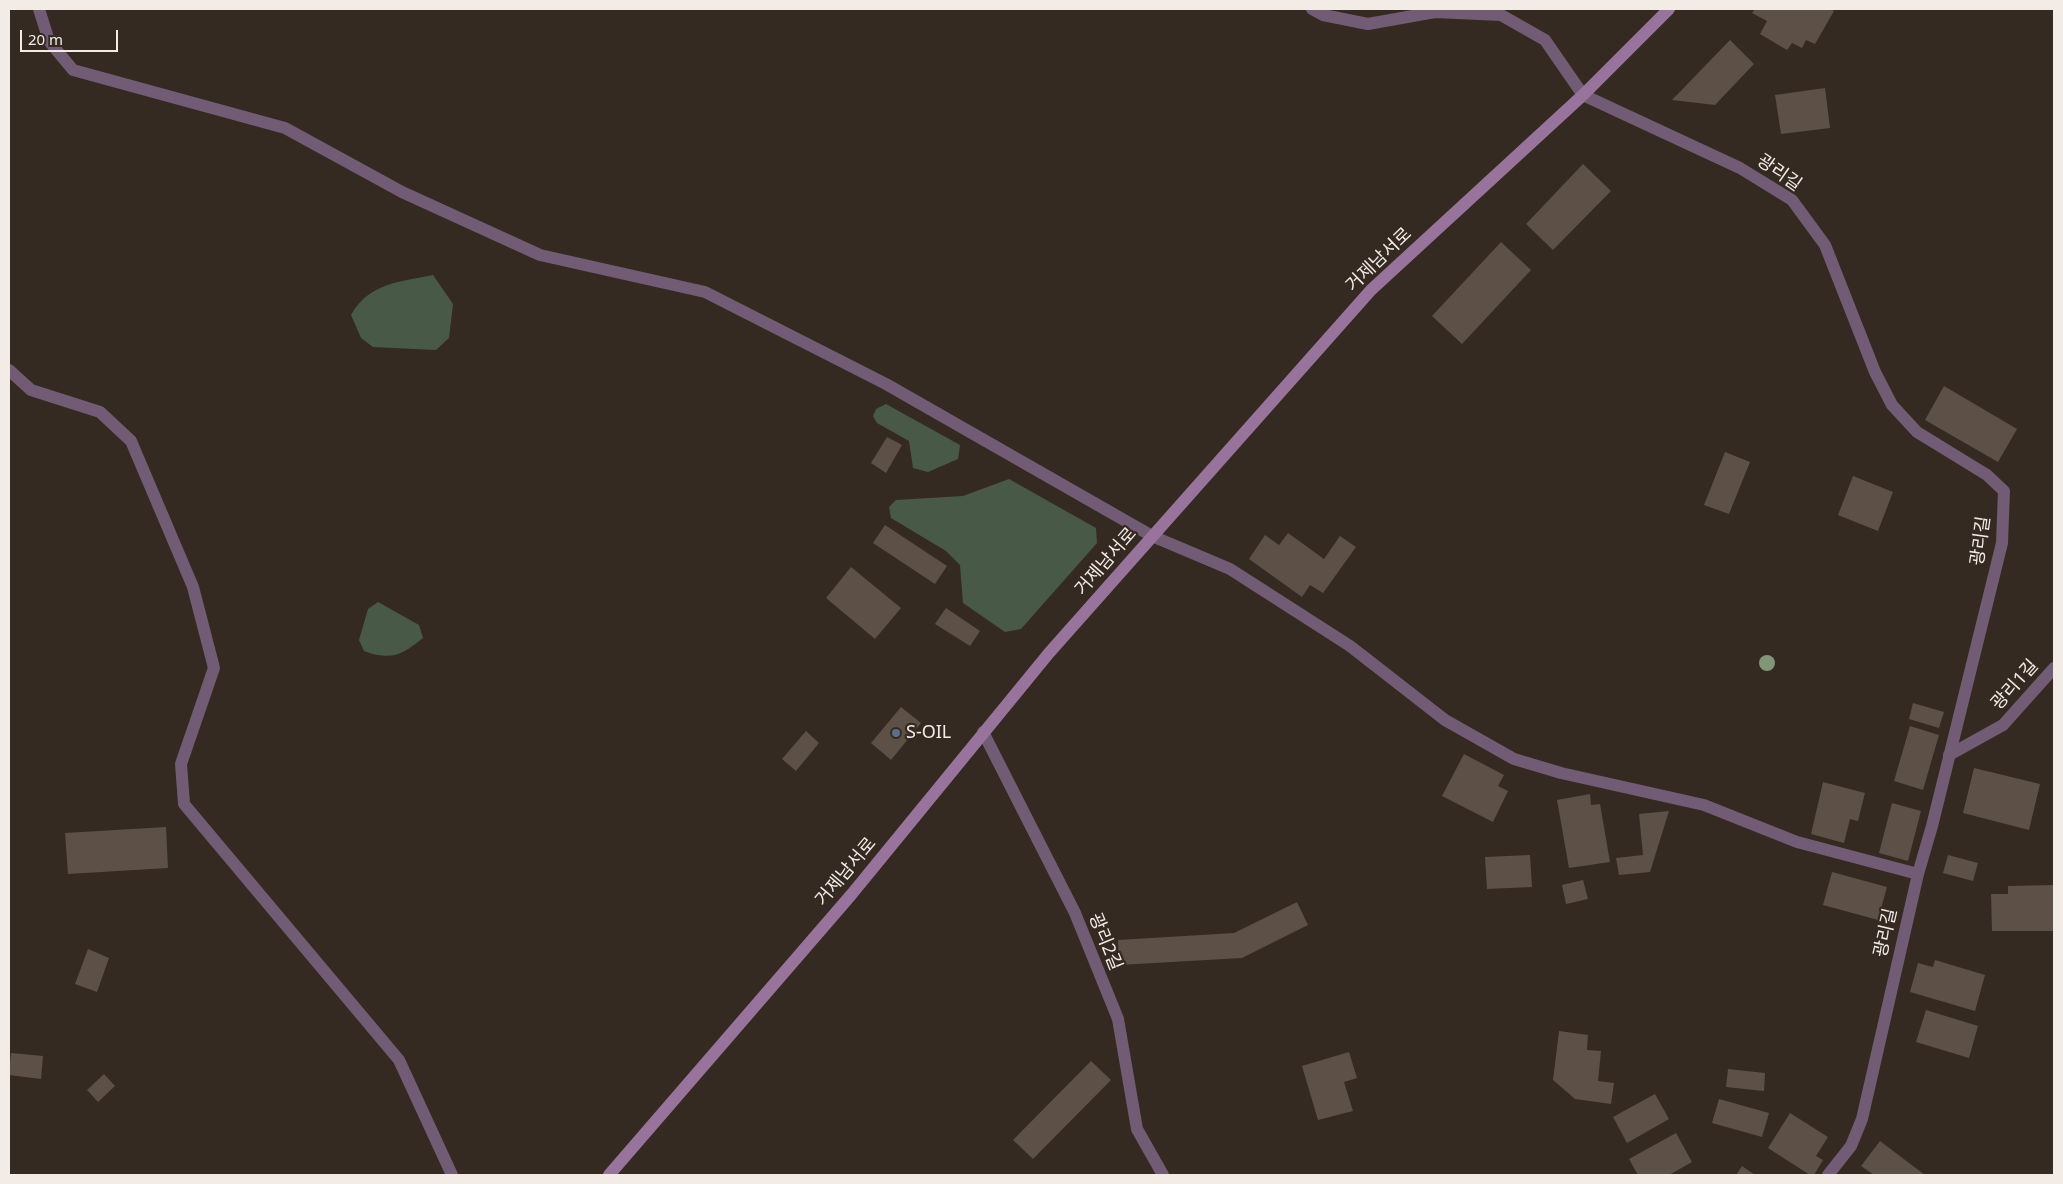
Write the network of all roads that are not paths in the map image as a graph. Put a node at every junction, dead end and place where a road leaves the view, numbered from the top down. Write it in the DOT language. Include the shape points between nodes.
graph roads {
  1 [pos="39,9"];
  2 [pos="1312,9"];
  3 [pos="1669,9"];
  4 [pos="1583,95"];
  5 [pos="9,370"];
  6 [pos="1152,536"];
  7 [pos="2054,668"];
  8 [pos="983,732"];
  9 [pos="1950,755"];
  10 [pos="1918,874"];
  11 [pos="452,1175"];
  12 [pos="610,1175"];
  13 [pos="1163,1175"];
  14 [pos="1828,1175"];
  1 -- 6 [label="lane" via="49,41 73,70 285,128 402,192 540,255 705,292 886,384"];
  2 -- 4 [label="lane" via="1323,15 1368,24 1435,12 1500,15 1545,40"];
  3 -- 4 [label="main road, 거제남서로"];
  4 -- 6 [label="main road, 거제남서로" via="1371,290"];
  4 -- 9 [label="lane, 광리길" via="1740,168 1792,200 1825,246 1875,372 1892,405 1917,432 1987,475 2004,491 2002,543"];
  5 -- 11 [label="lane" via="31,390 100,412 131,441 193,587 214,668 180,764 184,804 399,1060"];
  6 -- 8 [label="main road, 거제남서로"];
  6 -- 10 [label="lane" via="1230,568 1350,646 1445,720 1514,759 1561,773 1704,805 1797,842"];
  7 -- 9 [label="lane, 광리1길" via="2003,725"];
  8 -- 12 [label="main road, 거제남서로" via="851,895"];
  8 -- 13 [label="lane, 광리2길" via="1075,913 1118,1019 1137,1129"];
  9 -- 10 [label="lane, 광리길"];
  10 -- 14 [label="lane, 광리길" via="1862,1119 1851,1146"];
}
